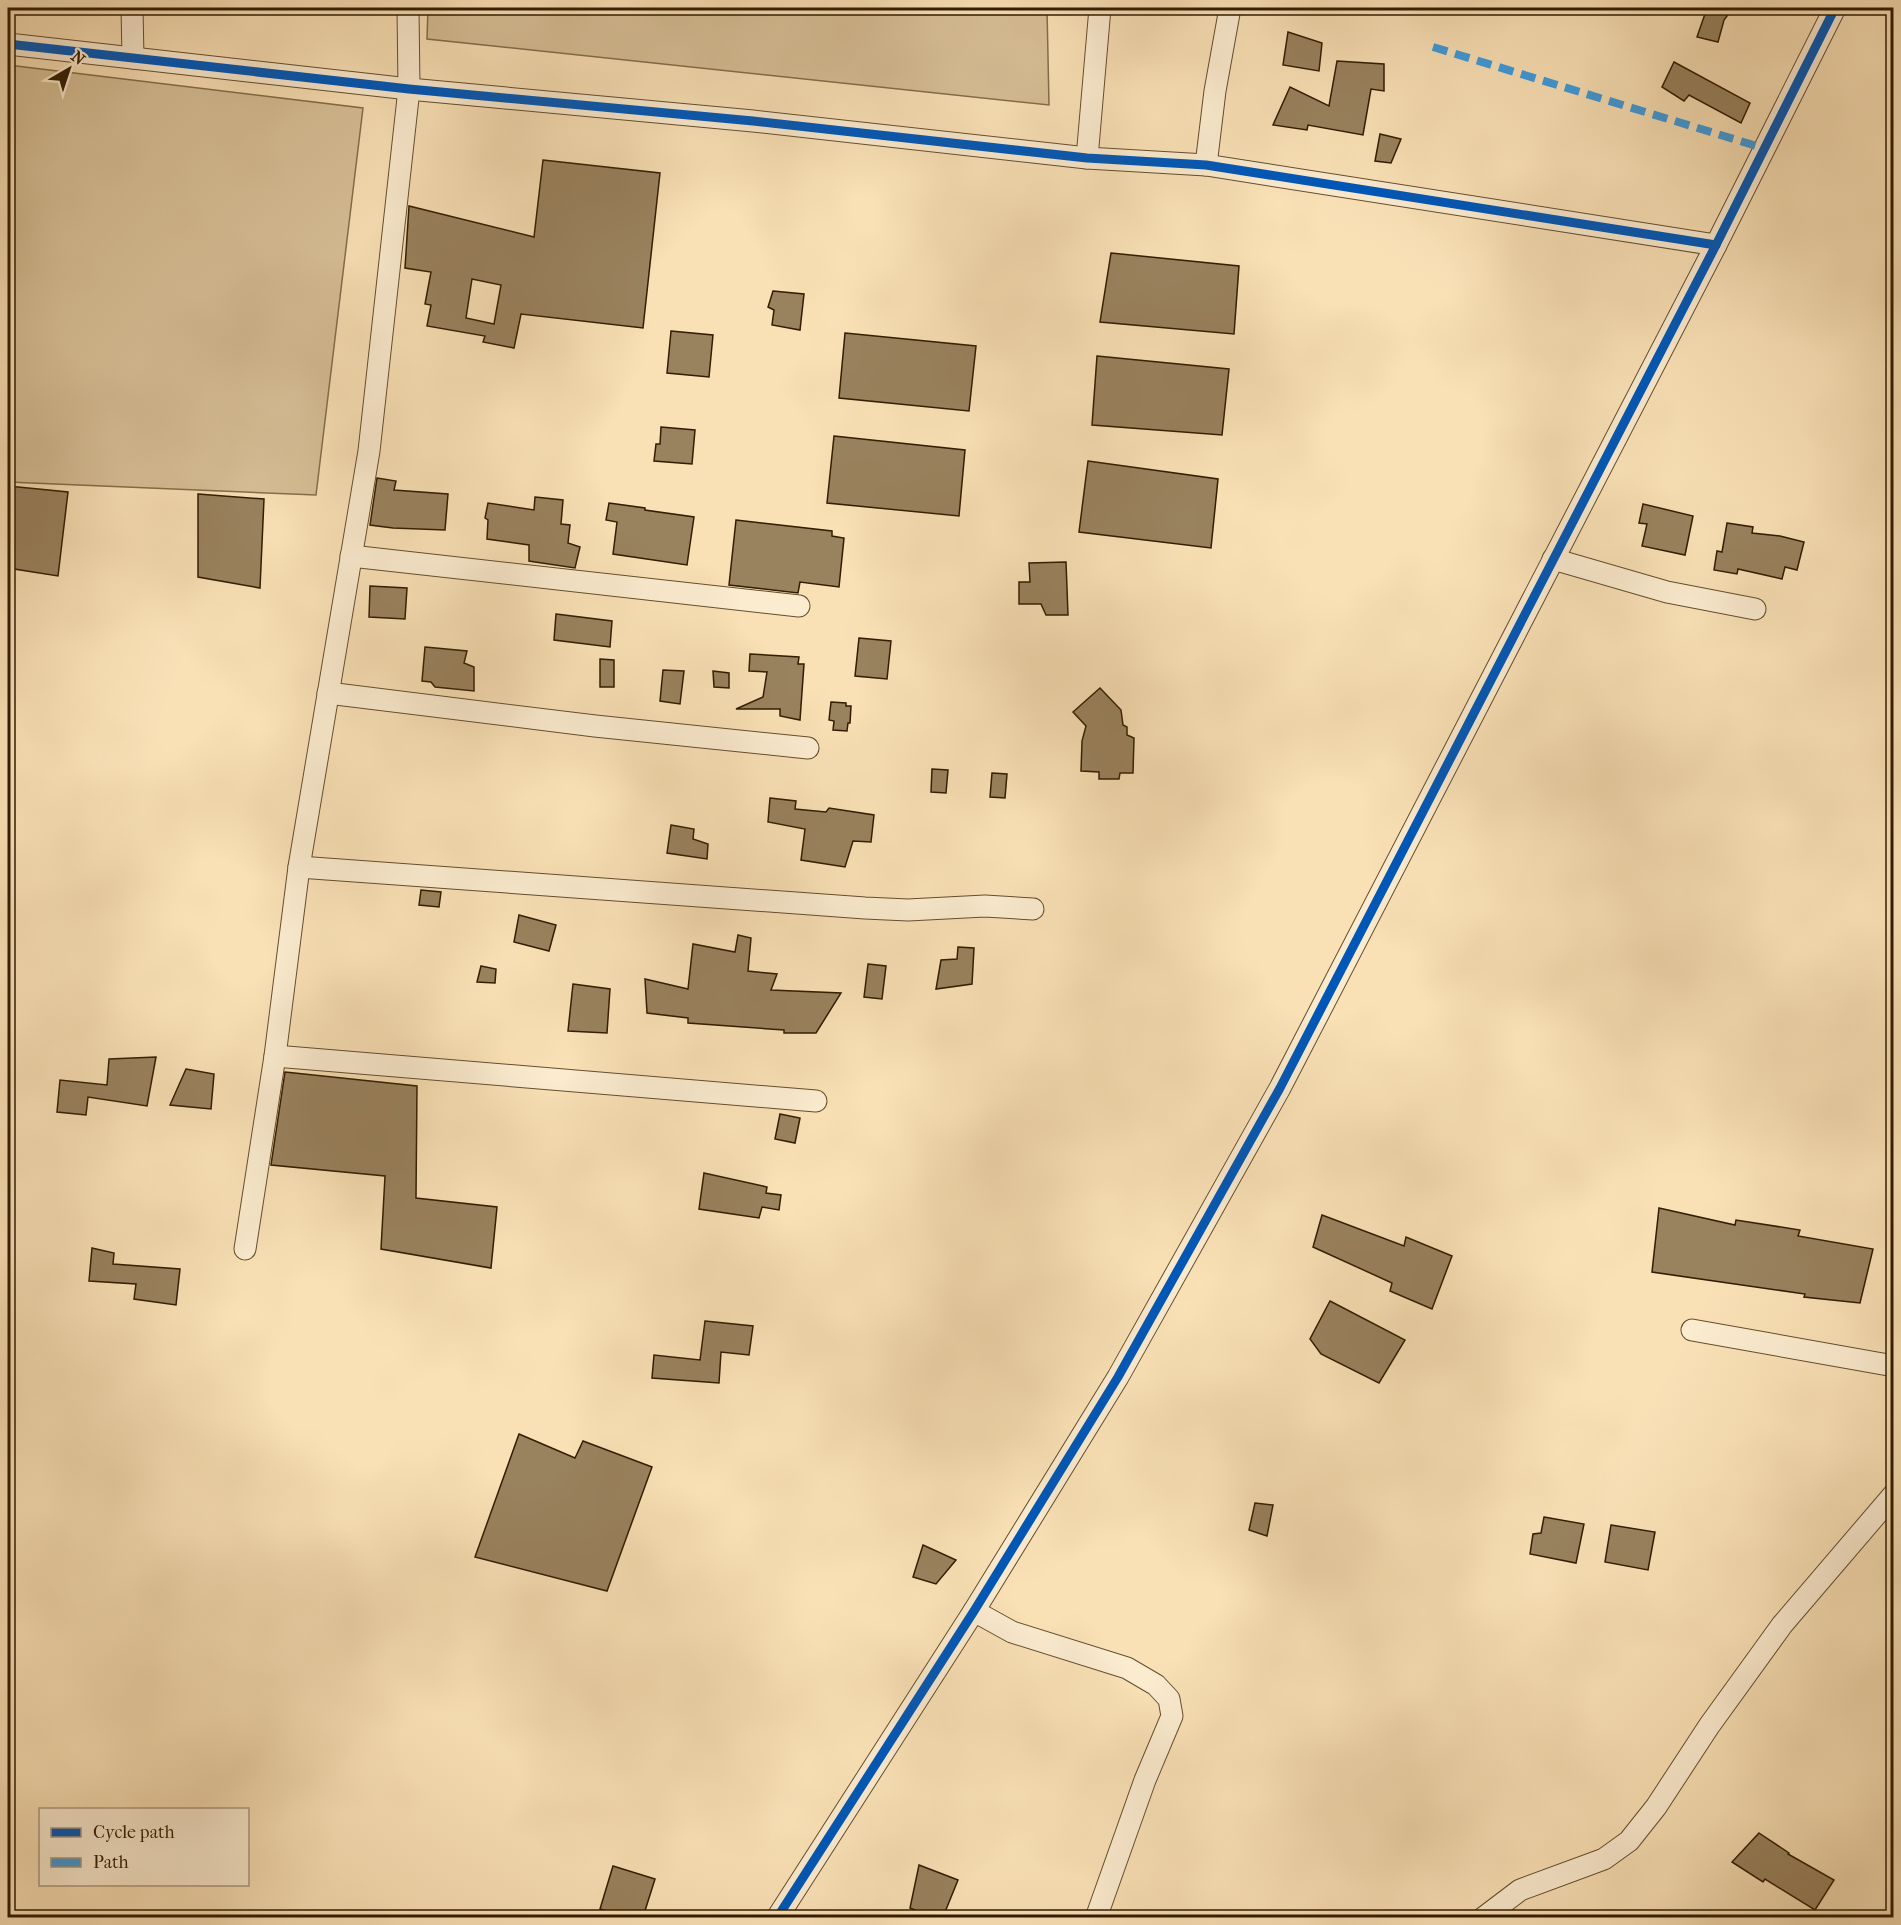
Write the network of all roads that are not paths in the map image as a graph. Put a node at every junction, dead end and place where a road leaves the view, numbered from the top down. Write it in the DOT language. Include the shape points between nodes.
graph roads {
  1 [pos="132,8"];
  2 [pos="408,8"];
  3 [pos="1100,8"];
  4 [pos="1230,8"];
  5 [pos="1835,8"];
  6 [pos="8,44"];
  7 [pos="133,58"];
  8 [pos="409,89"];
  9 [pos="1087,158"];
  10 [pos="1206,165"];
  11 [pos="1716,245"];
  12 [pos="351,556"];
  13 [pos="1553,559"];
  14 [pos="799,606"];
  15 [pos="1755,609"];
  16 [pos="328,693"];
  17 [pos="808,748"];
  18 [pos="299,867"];
  19 [pos="1033,909"];
  20 [pos="275,1056"];
  21 [pos="816,1101"];
  22 [pos="244,1249"];
  23 [pos="1692,1330"];
  24 [pos="1893,1366"];
  25 [pos="1893,1494"];
  26 [pos="974,1611"];
  27 [pos="777,1917"];
  28 [pos="1095,1917"];
  29 [pos="1483,1917"];
  1 -- 7 [label="street"];
  2 -- 8 [label="street"];
  3 -- 9 [label="street"];
  4 -- 10 [label="street"];
  5 -- 11 [label="street"];
  6 -- 7 [label="street"];
  7 -- 8 [label="street"];
  8 -- 9 [label="street"];
  8 -- 12 [label="street" via="369,451"];
  9 -- 10 [label="street"];
  10 -- 11 [label="street"];
  11 -- 13 [label="street"];
  12 -- 14 [label="street"];
  12 -- 16 [label="street"];
  13 -- 15 [label="street" via="1667,592"];
  13 -- 26 [label="street" via="1280,1088 1118,1377"];
  16 -- 17 [label="street"];
  16 -- 18 [label="street"];
  18 -- 19 [label="street" via="865,908"];
  18 -- 20 [label="street"];
  20 -- 21 [label="street"];
  20 -- 22 [label="street"];
  23 -- 24 [label="street"];
  25 -- 29 [label="street" via="1782,1625 1629,1840 1604,1859 1520,1890"];
  26 -- 27 [label="street"];
  26 -- 28 [label="street" via="1012,1632 1127,1668 1156,1685 1169,1699 1172,1716"];
}
